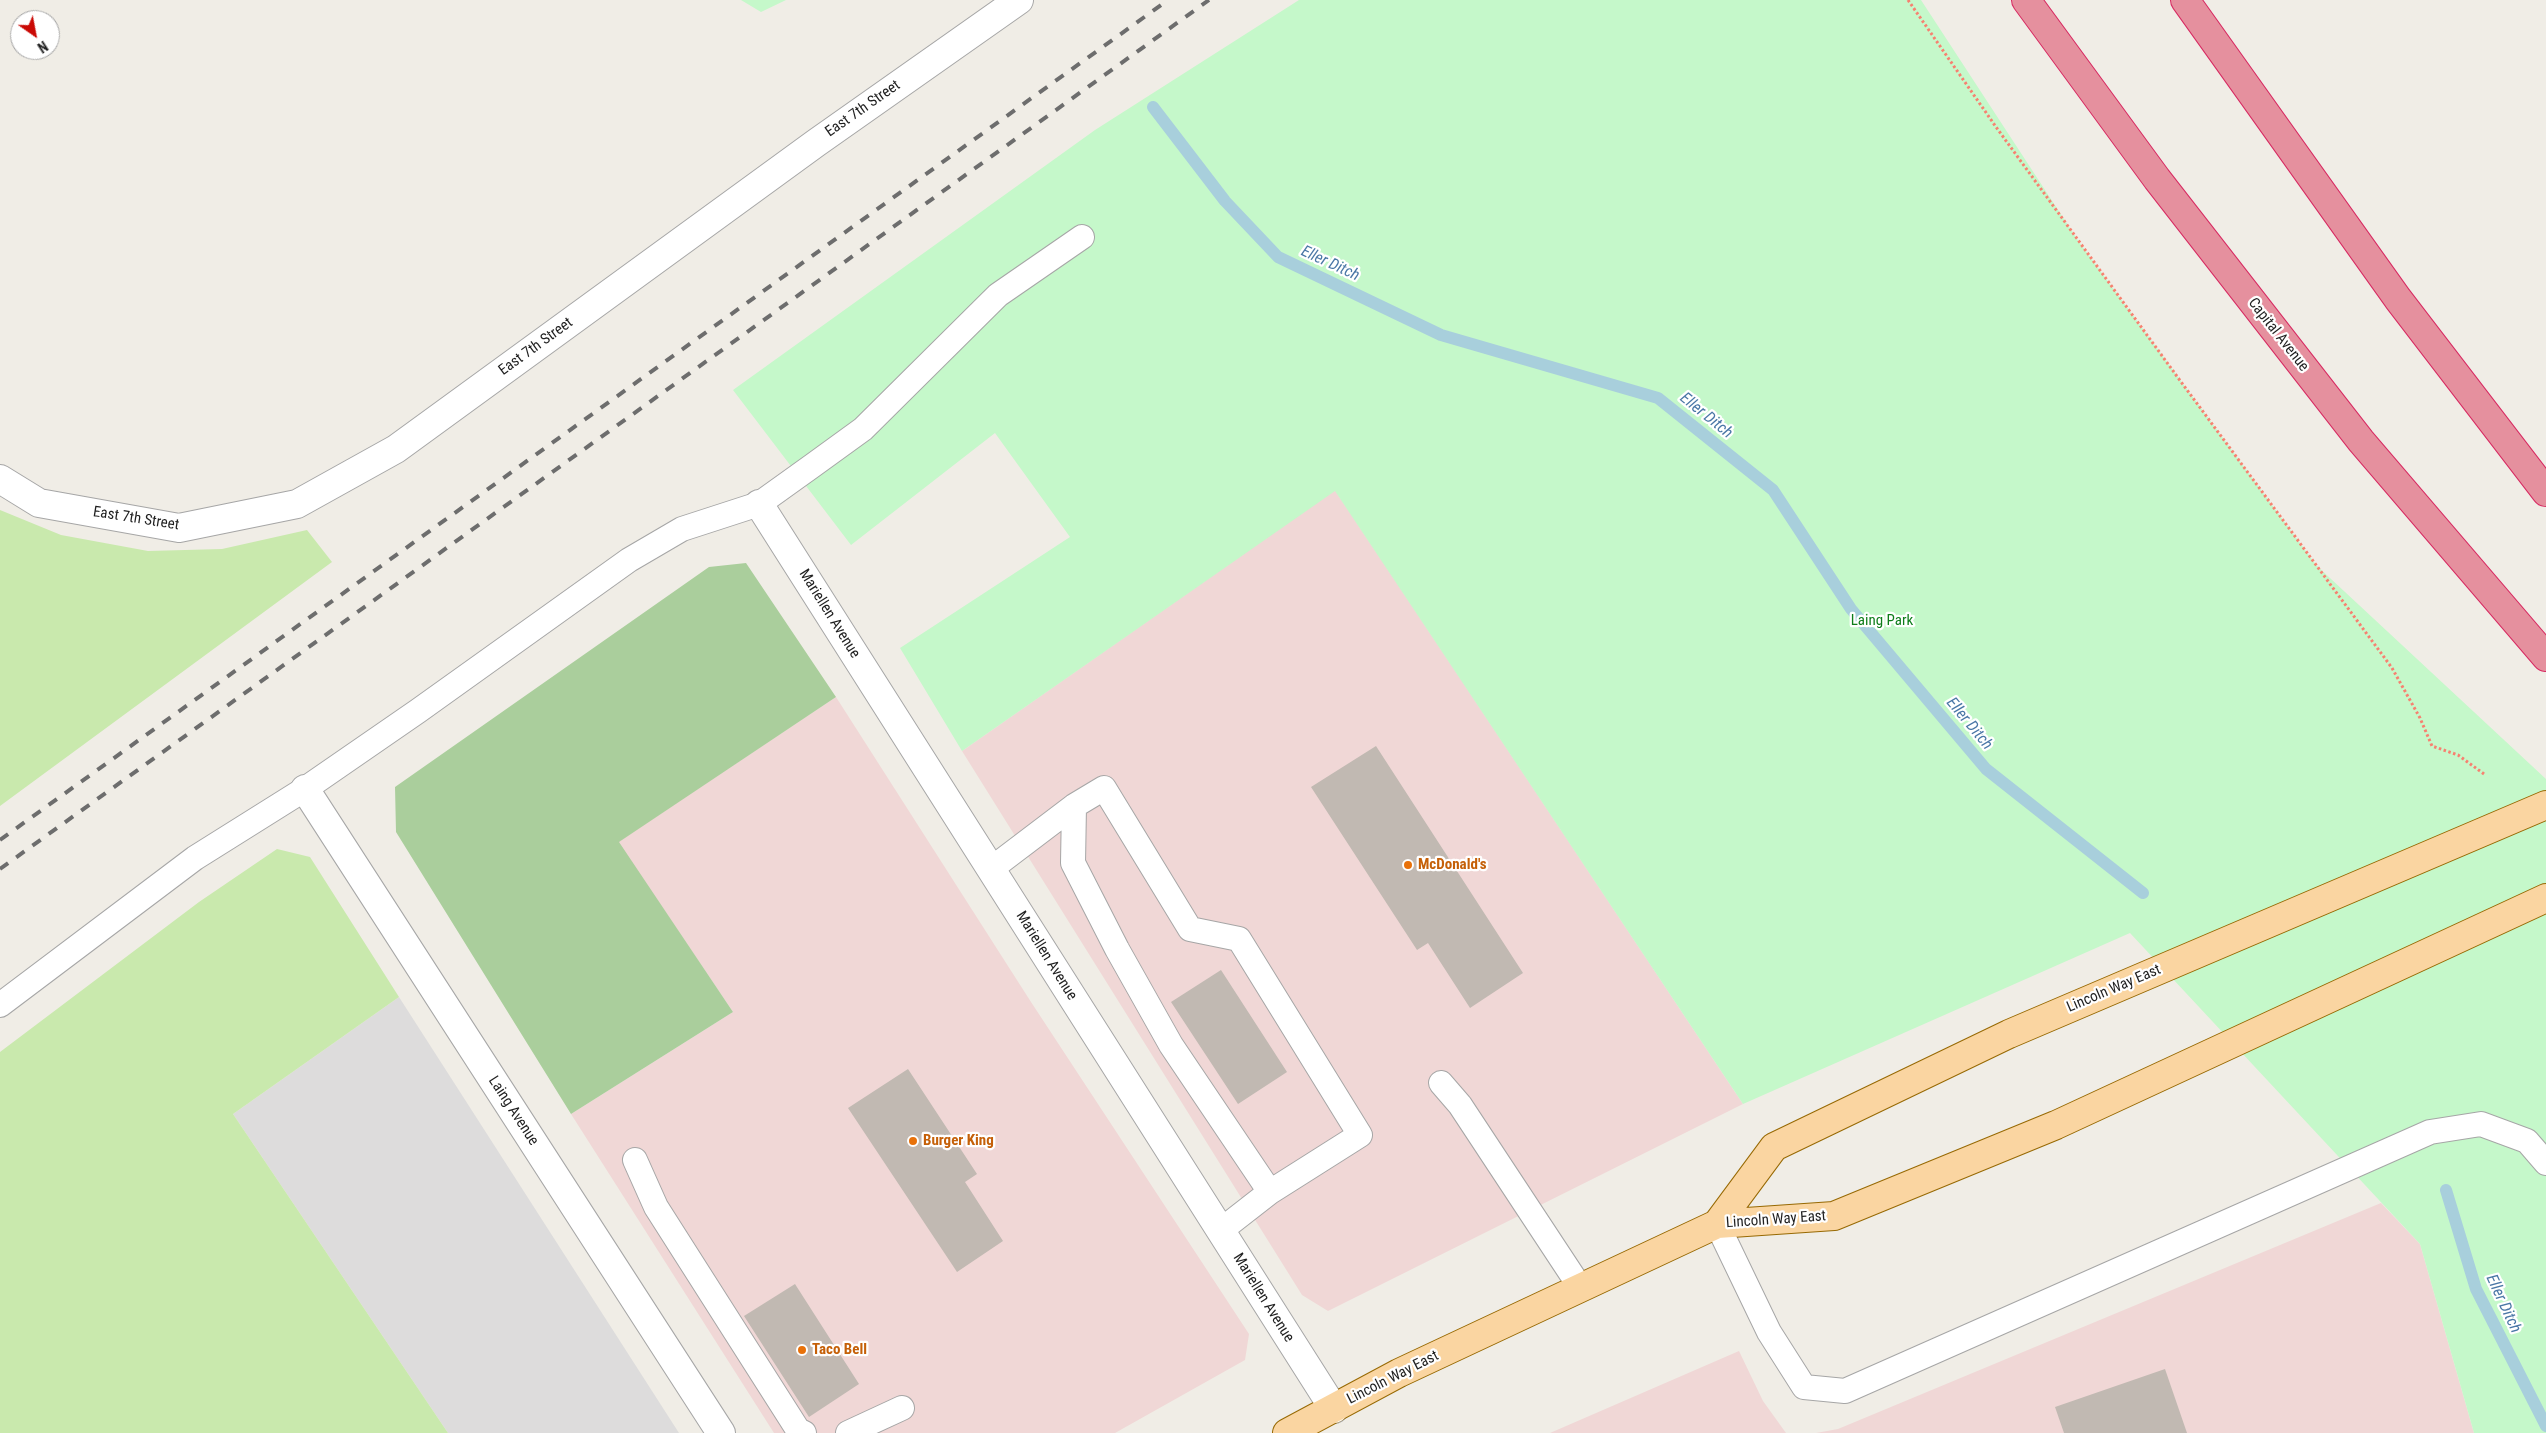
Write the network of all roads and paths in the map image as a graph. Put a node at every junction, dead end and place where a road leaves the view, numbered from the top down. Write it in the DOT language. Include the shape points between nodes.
graph roads {
  1 [pos="1019,0"];
  2 [pos="1908,0"];
  3 [pos="2026,0"];
  4 [pos="2185,0"];
  5 [pos="1082,237"];
  6 [pos="0,479"];
  7 [pos="2546,492"];
  8 [pos="759,504"];
  9 [pos="2546,657"];
  10 [pos="2484,774"];
  11 [pos="305,789"];
  12 [pos="1074,806"];
  13 [pos="2546,806"];
  14 [pos="991,869"];
  15 [pos="2546,898"];
  16 [pos="0,1005"];
  17 [pos="1441,1083"];
  18 [pos="635,1160"];
  19 [pos="2546,1163"];
  20 [pos="1270,1192"];
  21 [pos="1717,1224"];
  22 [pos="1220,1231"];
  23 [pos="1580,1287"];
  24 [pos="902,1408"];
  25 [pos="1334,1409"];
  26 [pos="721,1433"];
  27 [pos="804,1433"];
  28 [pos="848,1433"];
  29 [pos="1287,1433"];
  1 -- 6 [label="street, East 7th Street" via="816,143 396,449 297,504 179,528 39,503"];
  2 -- 10 [label="path" via="2176,376 2392,668 2432,746 2458,755"];
  3 -- 9 [label="highway, Capital Avenue" via="2157,178 2361,441"];
  4 -- 7 [label="highway" via="2398,299"];
  5 -- 8 [label="lane" via="998,295 863,429"];
  8 -- 11 [label="lane" via="682,529 628,560"];
  8 -- 14 [label="street, Mariellen Avenue"];
  11 -- 16 [label="lane" via="195,858"];
  11 -- 26 [label="street, Laing Avenue"];
  12 -- 14 [label="lane"];
  12 -- 20 [label="lane" via="1073,863 1086,889 1171,1045"];
  12 -- 20 [label="lane" via="1104,788 1190,929 1239,939 1360,1134"];
  13 -- 21 [label="main road, Lincoln Way East" via="2010,1034 1774,1147"];
  14 -- 22 [label="street, Mariellen Avenue"];
  15 -- 21 [label="main road, Lincoln Way East" via="2056,1125 1834,1216"];
  17 -- 23 [label="lane" via="1460,1105"];
  18 -- 27 [label="lane" via="656,1207 798,1430"];
  19 -- 21 [label="lane" via="2527,1141 2481,1124 2430,1132 1845,1391 1804,1387 1769,1332"];
  20 -- 22 [label="lane"];
  21 -- 23 [label="main road, Lincoln Way East"];
  22 -- 25 [label="street, Mariellen Avenue"];
  23 -- 25 [label="main road, Lincoln Way East" via="1399,1373"];
  24 -- 28 [label="lane"];
  25 -- 29 [label="main road, Lincoln Way East"];
}
